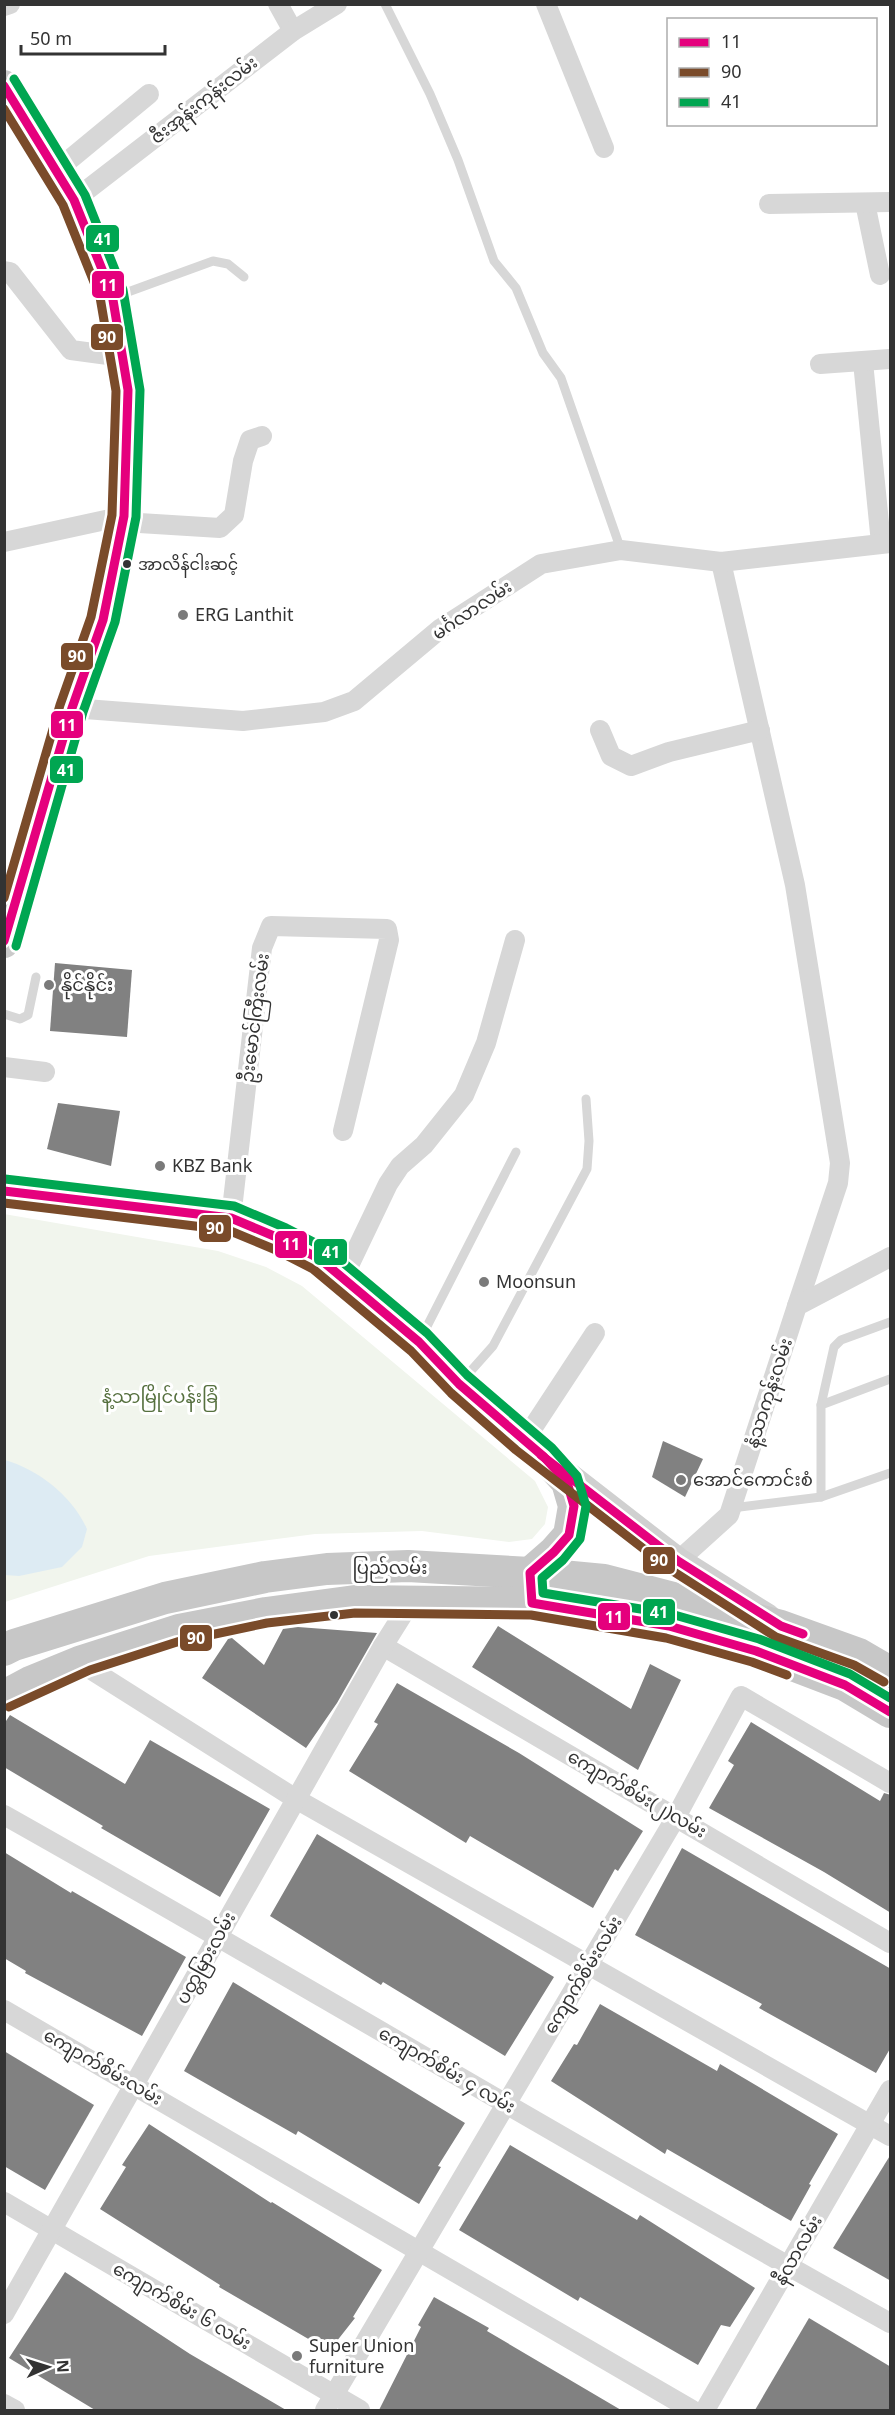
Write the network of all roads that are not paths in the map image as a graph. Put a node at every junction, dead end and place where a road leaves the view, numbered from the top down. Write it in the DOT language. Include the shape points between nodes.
graph roads {
  1 [pos="10,4"];
  2 [pos="278,4"];
  3 [pos="337,4"];
  4 [pos="385,4"];
  5 [pos="546,4"];
  6 [pos="4,6"];
  7 [pos="293,31"];
  8 [pos="4,85"];
  9 [pos="149,94"];
  10 [pos="604,148"];
  11 [pos="57,171"];
  12 [pos="75,200"];
  13 [pos="865,202"];
  14 [pos="891,202"];
  15 [pos="769,204"];
  16 [pos="4,271"];
  17 [pos="880,275"];
  18 [pos="244,277"];
  19 [pos="113,298"];
  20 [pos="123,357"];
  21 [pos="891,359"];
  22 [pos="863,362"];
  23 [pos="820,364"];
  24 [pos="262,436"];
  25 [pos="123,519"];
  26 [pos="4,542"];
  27 [pos="886,543"];
  28 [pos="621,550"];
  29 [pos="721,561"];
  30 [pos="72,708"];
  31 [pos="600,730"];
  32 [pos="759,730"];
  33 [pos="515,940"];
  34 [pos="4,942"];
  35 [pos="36,977"];
  36 [pos="4,1014"];
  37 [pos="4,1067"];
  38 [pos="45,1072"];
  39 [pos="586,1099"];
  40 [pos="343,1131"];
  41 [pos="516,1152"];
  42 [pos="4,1191"];
  43 [pos="231,1218"];
  44 [pos="891,1257"];
  45 [pos="343,1278"];
  46 [pos="797,1306"];
  47 [pos="891,1322"];
  48 [pos="595,1334"];
  49 [pos="419,1342"];
  50 [pos="891,1379"];
  51 [pos="459,1384"];
  52 [pos="821,1405"];
  53 [pos="534,1449"];
  54 [pos="891,1473"];
  55 [pos="821,1497"];
  56 [pos="732,1508"];
  57 [pos="682,1564"];
  58 [pos="530,1573"];
  59 [pos="410,1603"];
  60 [pos="531,1603"];
  61 [pos="672,1612"];
  62 [pos="781,1626"];
  63 [pos="383,1646"];
  64 [pos="4,1650"];
  65 [pos="79,1662"];
  66 [pos="891,1672"];
  67 [pos="845,1685"];
  68 [pos="4,1696"];
  69 [pos="891,1712"];
  70 [pos="891,1783"];
  71 [pos="296,1799"];
  72 [pos="4,1815"];
  73 [pos="676,1817"];
  74 [pos="219,1936"];
  75 [pos="891,1943"];
  76 [pos="589,1965"];
  77 [pos="4,2010"];
  78 [pos="134,2085"];
  79 [pos="891,2090"];
  80 [pos="506,2104"];
  81 [pos="870,2125"];
  82 [pos="891,2136"];
  83 [pos="4,2202"];
  84 [pos="52,2230"];
  85 [pos="420,2251"];
  86 [pos="789,2266"];
  87 [pos="4,2314"];
  88 [pos="891,2323"];
  89 [pos="330,2403"];
  90 [pos="4,2404"];
  91 [pos="15,2410"];
  92 [pos="360,2410"];
  93 [pos="692,2410"];
  94 [pos="705,2410"];
  1 -- 6 [label="street"];
  2 -- 7 [label="street"];
  3 -- 7 [label="street, ဇီးအုန်းကုန်းလမ်း"];
  4 -- 28 [label="lane" via="458,160 494,261 516,288 543,352 561,378"];
  5 -- 10 [label="street"];
  7 -- 12 [label="street, ဇီးအုန်းကုန်းလမ်း"];
  8 -- 11 [label="main road"];
  9 -- 11 [label="street"];
  11 -- 12 [label="main road"];
  12 -- 19 [label="main road"];
  13 -- 14 [label="street"];
  13 -- 15 [label="street"];
  13 -- 17 [label="street"];
  16 -- 20 [label="street" via="10,272 71,350"];
  18 -- 19 [label="lane" via="228,264 213,261"];
  19 -- 20 [label="main road"];
  20 -- 25 [label="main road" via="128,390"];
  21 -- 22 [label="street"];
  22 -- 23 [label="street"];
  22 -- 27 [label="street"];
  24 -- 25 [label="street" via="250,440 234,515 220,528"];
  25 -- 26 [label="street"];
  25 -- 30 [label="main road" via="104,620"];
  27 -- 29 [label="street, မင်္ဂလာလမ်း"];
  28 -- 29 [label="street, မင်္ဂလာလမ်း"];
  28 -- 30 [label="street, မင်္ဂလာလမ်း" via="541,564 440,629 354,701 324,712 243,721"];
  29 -- 32 [label="street, နံ့သာကုန်းလမ်း"];
  30 -- 34 [label="main road"];
  31 -- 32 [label="street" via="611,756 631,766 669,752"];
  32 -- 46 [label="street, နံ့သာကုန်းလမ်း" via="795,885 840,1163 838,1183"];
  33 -- 45 [label="street" via="486,1043 464,1095 388,1184"];
  35 -- 36 [label="lane" via="28,1015 20,1018"];
  37 -- 38 [label="street"];
  39 -- 51 [label="lane" via="587,1169 493,1346"];
  40 -- 43 [label="street, ဦးမောင်ကြီးလမ်း" via="389,940 387,929 271,926 262,948"];
  41 -- 49 [label="lane"];
  42 -- 43 [label="main road"];
  43 -- 45 [label="main road" via="321,1259"];
  44 -- 46 [label="street"];
  45 -- 49 [label="main road"];
  46 -- 56 [label="street, နံ့သာကုန်းလမ်း"];
  47 -- 52 [label="lane" via="841,1340 834,1347"];
  48 -- 53 [label="street"];
  49 -- 51 [label="main road"];
  50 -- 52 [label="lane"];
  51 -- 53 [label="main road"];
  52 -- 55 [label="lane"];
  53 -- 57 [label="main road"];
  53 -- 58 [label="highway" via="567,1482 574,1506 569,1535"];
  54 -- 55 [label="lane"];
  55 -- 56 [label="lane"];
  56 -- 57 [label="street, နံ့သာကုန်းလမ်း"];
  57 -- 61 [label="main road"];
  57 -- 62 [label="main road"];
  58 -- 60 [label="highway"];
  58 -- 61 [label="highway, ပြည်လမ်း" via="604,1580"];
  58 -- 64 [label="highway, ပြည်လမ်း" via="408,1566 327,1569 265,1577 165,1598"];
  59 -- 60 [label="highway, ပြည်လမ်း"];
  59 -- 63 [label="street, ပတ္တမြားလမ်း"];
  59 -- 65 [label="highway, ပြည်လမ်း" via="355,1601 266,1613 179,1630"];
  60 -- 61 [label="highway, ပြည်လမ်း"];
  61 -- 62 [label="highway, ပြည်လမ်း"];
  61 -- 67 [label="highway, ပြည်လမ်း" via="756,1651"];
  62 -- 66 [label="highway, ပြည်လမ်း" via="860,1654"];
  62 -- 67 [label="main road, ပြည်လမ်း"];
  63 -- 71 [label="street, ပတ္တမြားလမ်း"];
  63 -- 73 [label="street, ကျောက်စိမ်း(၂)လမ်း"];
  65 -- 68 [label="highway, ပြည်လမ်း"];
  65 -- 71 [label="street"];
  67 -- 69 [label="highway, ပြည်လမ်း"];
  70 -- 73 [label="street, ကျောက်စိမ်းလမ်း" via="741,1696"];
  71 -- 74 [label="street, ပတ္တမြားလမ်း"];
  71 -- 76 [label="street"];
  72 -- 74 [label="street, ကျောက်စိမ်း ၄ လမ်း"];
  73 -- 75 [label="street, ကျောက်စိမ်း(၂)လမ်း"];
  73 -- 76 [label="street, ကျောက်စိမ်းလမ်း"];
  74 -- 78 [label="street, ပတ္တမြားလမ်း"];
  74 -- 80 [label="street, ကျောက်စိမ်း ၄ လမ်း"];
  76 -- 80 [label="street, ကျောက်စိမ်းလမ်း"];
  76 -- 81 [label="street"];
  77 -- 78 [label="street, ကျောက်စိမ်းလမ်း"];
  78 -- 84 [label="street, ပတ္တမြားလမ်း"];
  78 -- 85 [label="street, ကျောက်စိမ်းလမ်း"];
  79 -- 81 [label="street, နီလာလမ်း"];
  80 -- 85 [label="street, ကျောက်စိမ်းလမ်း"];
  80 -- 86 [label="street, ကျောက်စိမ်း ၄ လမ်း"];
  81 -- 82 [label="street"];
  81 -- 86 [label="street, နီလာလမ်း"];
  83 -- 84 [label="street, ကျောက်စိမ်း ၆ လမ်း"];
  84 -- 87 [label="street, ပတ္တမြားလမ်း"];
  84 -- 89 [label="street, ကျောက်စိမ်း ၆ လမ်း"];
  85 -- 89 [label="street, ကျောက်စိမ်းလမ်း"];
  85 -- 93 [label="street, ကျောက်စိမ်းလမ်း"];
  86 -- 88 [label="street, ကျောက်စိမ်း ၄ လမ်း"];
  86 -- 94 [label="street, နီလာလမ်း"];
  89 -- 92 [label="street, ကျောက်စိမ်း ၆ လမ်း"];
  90 -- 91 [label="street"];
}
